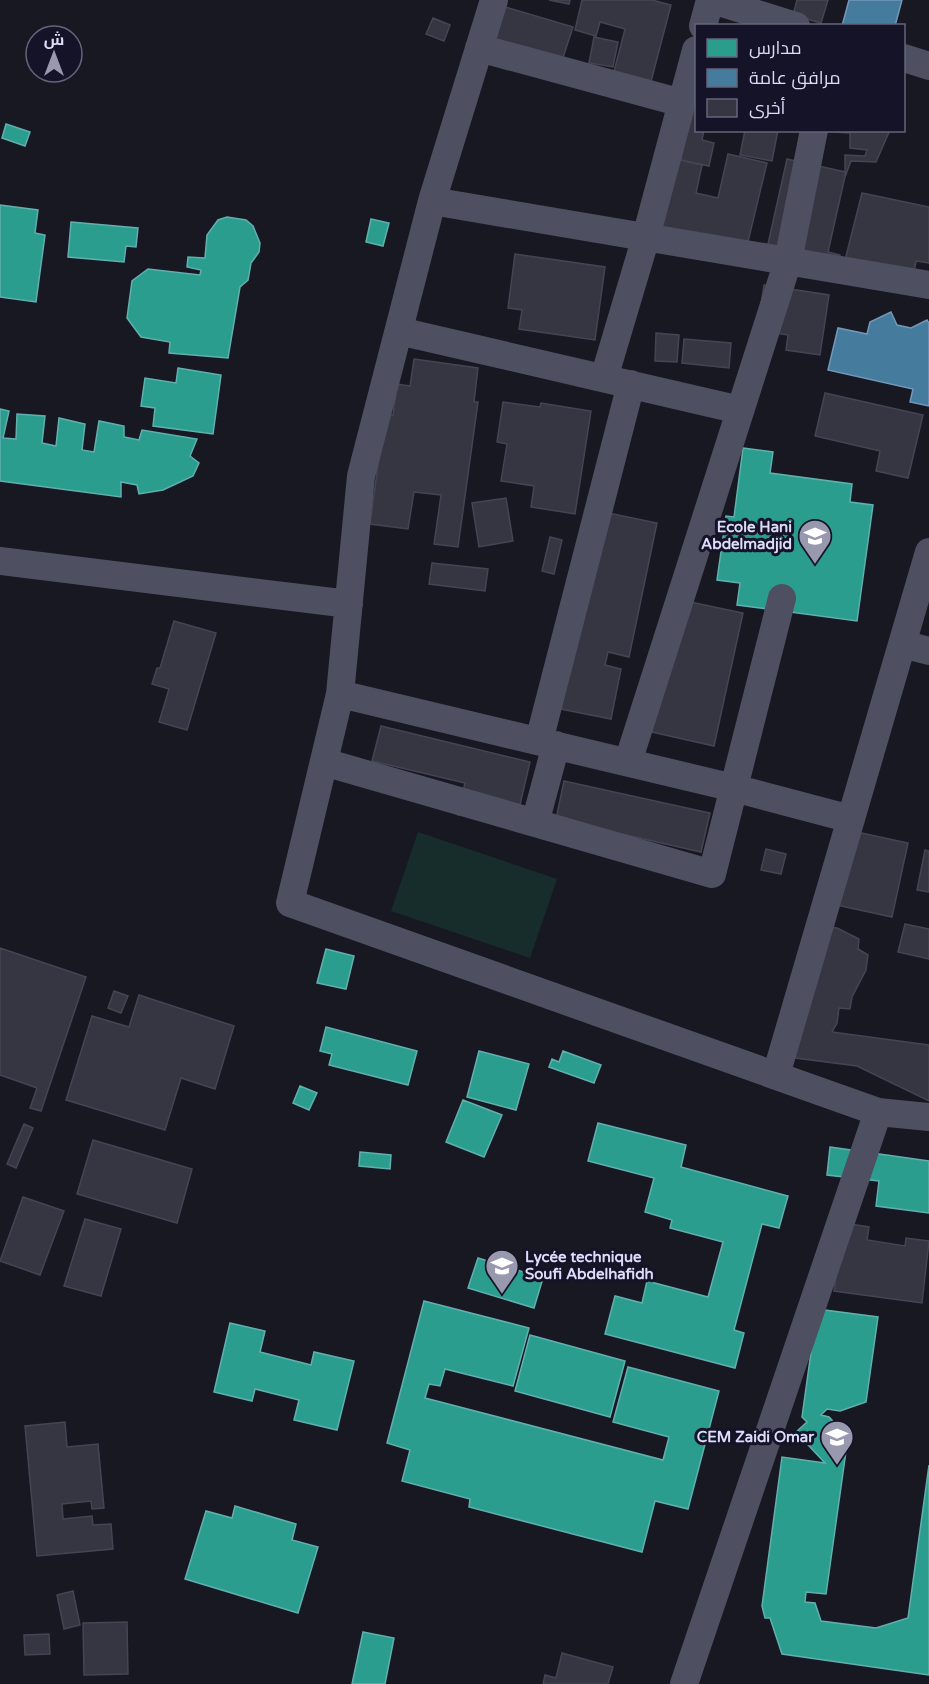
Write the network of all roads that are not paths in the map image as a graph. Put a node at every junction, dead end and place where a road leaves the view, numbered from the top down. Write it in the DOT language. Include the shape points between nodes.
graph roads {
  1 [pos="494,0"];
  2 [pos="711,0"];
  3 [pos="704,24"];
  4 [pos="789,24"];
  5 [pos="479,48"];
  6 [pos="695,54"];
  7 [pos="905,59"];
  8 [pos="929,66"];
  9 [pos="682,103"];
  10 [pos="814,132"];
  11 [pos="432,201"];
  12 [pos="646,237"];
  13 [pos="788,261"];
  14 [pos="929,285"];
  15 [pos="399,331"];
  16 [pos="617,381"];
  17 [pos="740,410"];
  18 [pos="929,554"];
  19 [pos="0,561"];
  20 [pos="782,598"];
  21 [pos="349,604"];
  22 [pos="915,648"];
  23 [pos="340,694"];
  24 [pos="547,743"];
  25 [pos="324,762"];
  26 [pos="628,762"];
  27 [pos="734,788"];
  28 [pos="851,819"];
  29 [pos="535,823"];
  30 [pos="776,1075"];
  31 [pos="878,1112"];
  32 [pos="929,1117"];
  33 [pos="684,1684"];
  1 -- 5 [label="street"];
  2 -- 3 [label="street"];
  2 -- 4 [label="street"];
  5 -- 9 [label="street"];
  5 -- 11 [label="street"];
  6 -- 9 [label="street"];
  7 -- 8 [label="street"];
  9 -- 12 [label="street"];
  10 -- 13 [label="street"];
  11 -- 12 [label="street"];
  11 -- 15 [label="street"];
  12 -- 13 [label="street"];
  12 -- 16 [label="street"];
  13 -- 14 [label="street"];
  13 -- 17 [label="street"];
  15 -- 16 [label="street"];
  15 -- 21 [label="street" via="362,476"];
  16 -- 17 [label="street"];
  16 -- 24 [label="street"];
  17 -- 26 [label="street"];
  18 -- 22 [label="street"];
  19 -- 21 [label="street"];
  20 -- 27 [label="street"];
  21 -- 23 [label="street"];
  22 -- 28 [label="street"];
  23 -- 24 [label="street"];
  23 -- 25 [label="street"];
  24 -- 26 [label="street"];
  24 -- 29 [label="street"];
  25 -- 29 [label="street"];
  25 -- 30 [label="street" via="290,903"];
  26 -- 27 [label="street"];
  27 -- 28 [label="street"];
  27 -- 29 [label="street" via="712,874"];
  28 -- 30 [label="street"];
  30 -- 31 [label="street"];
  31 -- 32 [label="street"];
  31 -- 33 [label="street"];
}
